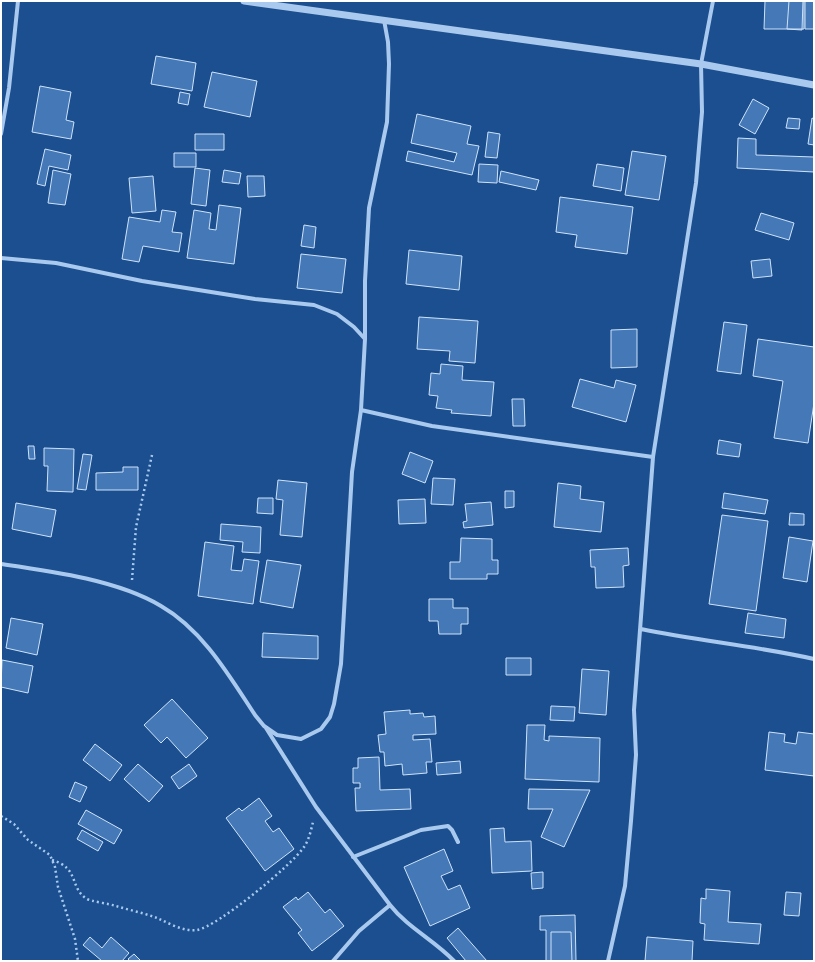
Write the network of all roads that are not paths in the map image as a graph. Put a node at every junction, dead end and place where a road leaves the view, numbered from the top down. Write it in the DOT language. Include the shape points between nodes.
graph roads {
  1 [pos="18,1"];
  2 [pos="244,1"];
  3 [pos="713,1"];
  4 [pos="384,20"];
  5 [pos="701,64"];
  6 [pos="814,85"];
  7 [pos="1,134"];
  8 [pos="1,258"];
  9 [pos="365,339"];
  10 [pos="361,410"];
  11 [pos="653,457"];
  12 [pos="1,564"];
  13 [pos="641,629"];
  14 [pos="814,658"];
  15 [pos="264,726"];
  16 [pos="458,842"];
  17 [pos="353,857"];
  18 [pos="390,905"];
  19 [pos="333,961"];
  20 [pos="454,961"];
  21 [pos="608,961"];
  1 -- 7 [label="street" via="9,88"];
  2 -- 4 [label="street"];
  3 -- 5 [label="street"];
  4 -- 5 [label="street"];
  4 -- 9 [label="street" via="388,42 390,89 383,147 373,181 369,208"];
  5 -- 6 [label="street"];
  5 -- 11 [label="street" via="702,112 696,182"];
  8 -- 9 [label="street" via="56,262 142,281 255,299 314,305 337,314"];
  9 -- 10 [label="street"];
  10 -- 11 [label="street" via="432,426"];
  10 -- 15 [label="street" via="352,472 341,664 334,704 330,717 321,729 301,739 277,735"];
  11 -- 13 [label="street"];
  12 -- 15 [label="street" via="70,574 131,592 162,606 200,638"];
  13 -- 14 [label="street"];
  13 -- 21 [label="street" via="634,710 636,755 625,886"];
  15 -- 17 [label="street" via="316,807"];
  16 -- 17 [label="street" via="448,826 421,830"];
  17 -- 18 [label="street"];
  18 -- 19 [label="street" via="359,931"];
  18 -- 20 [label="street" via="398,916"];
}
